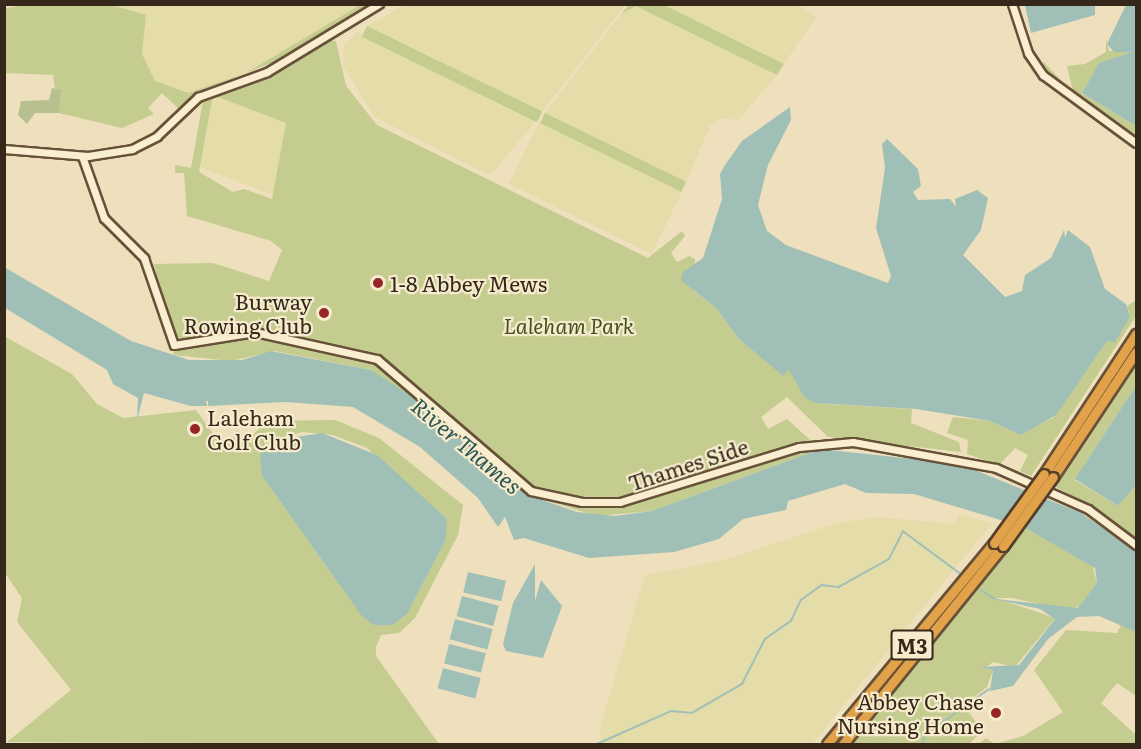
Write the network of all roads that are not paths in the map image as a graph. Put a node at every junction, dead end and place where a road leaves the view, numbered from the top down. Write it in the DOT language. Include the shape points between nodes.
graph roads {
  1 [pos="379,4"];
  2 [pos="1012,4"];
  3 [pos="1137,143"];
  4 [pos="4,149"];
  5 [pos="82,156"];
  6 [pos="1137,334"];
  7 [pos="1137,352"];
  8 [pos="1048,475"];
  9 [pos="1137,544"];
  10 [pos="999,545"];
  11 [pos="827,744"];
  12 [pos="843,744"];
  1 -- 5 [label="street" via="267,72 198,97 151,140 126,150"];
  2 -- 3 [label="street" via="1028,53 1043,75"];
  4 -- 5 [label="street"];
  5 -- 9 [label="street, Thames Side" via="104,218 146,262 174,345 255,332 377,359 502,470 541,495 594,503 627,501 799,447 853,442 996,468 1088,508"];
  6 -- 8 [label="highway, M3"];
  7 -- 8 [label="highway, M3"];
  8 -- 10 [label="highway, M3, bridge"];
  10 -- 11 [label="highway, M3"];
  10 -- 12 [label="highway, M3"];
}
